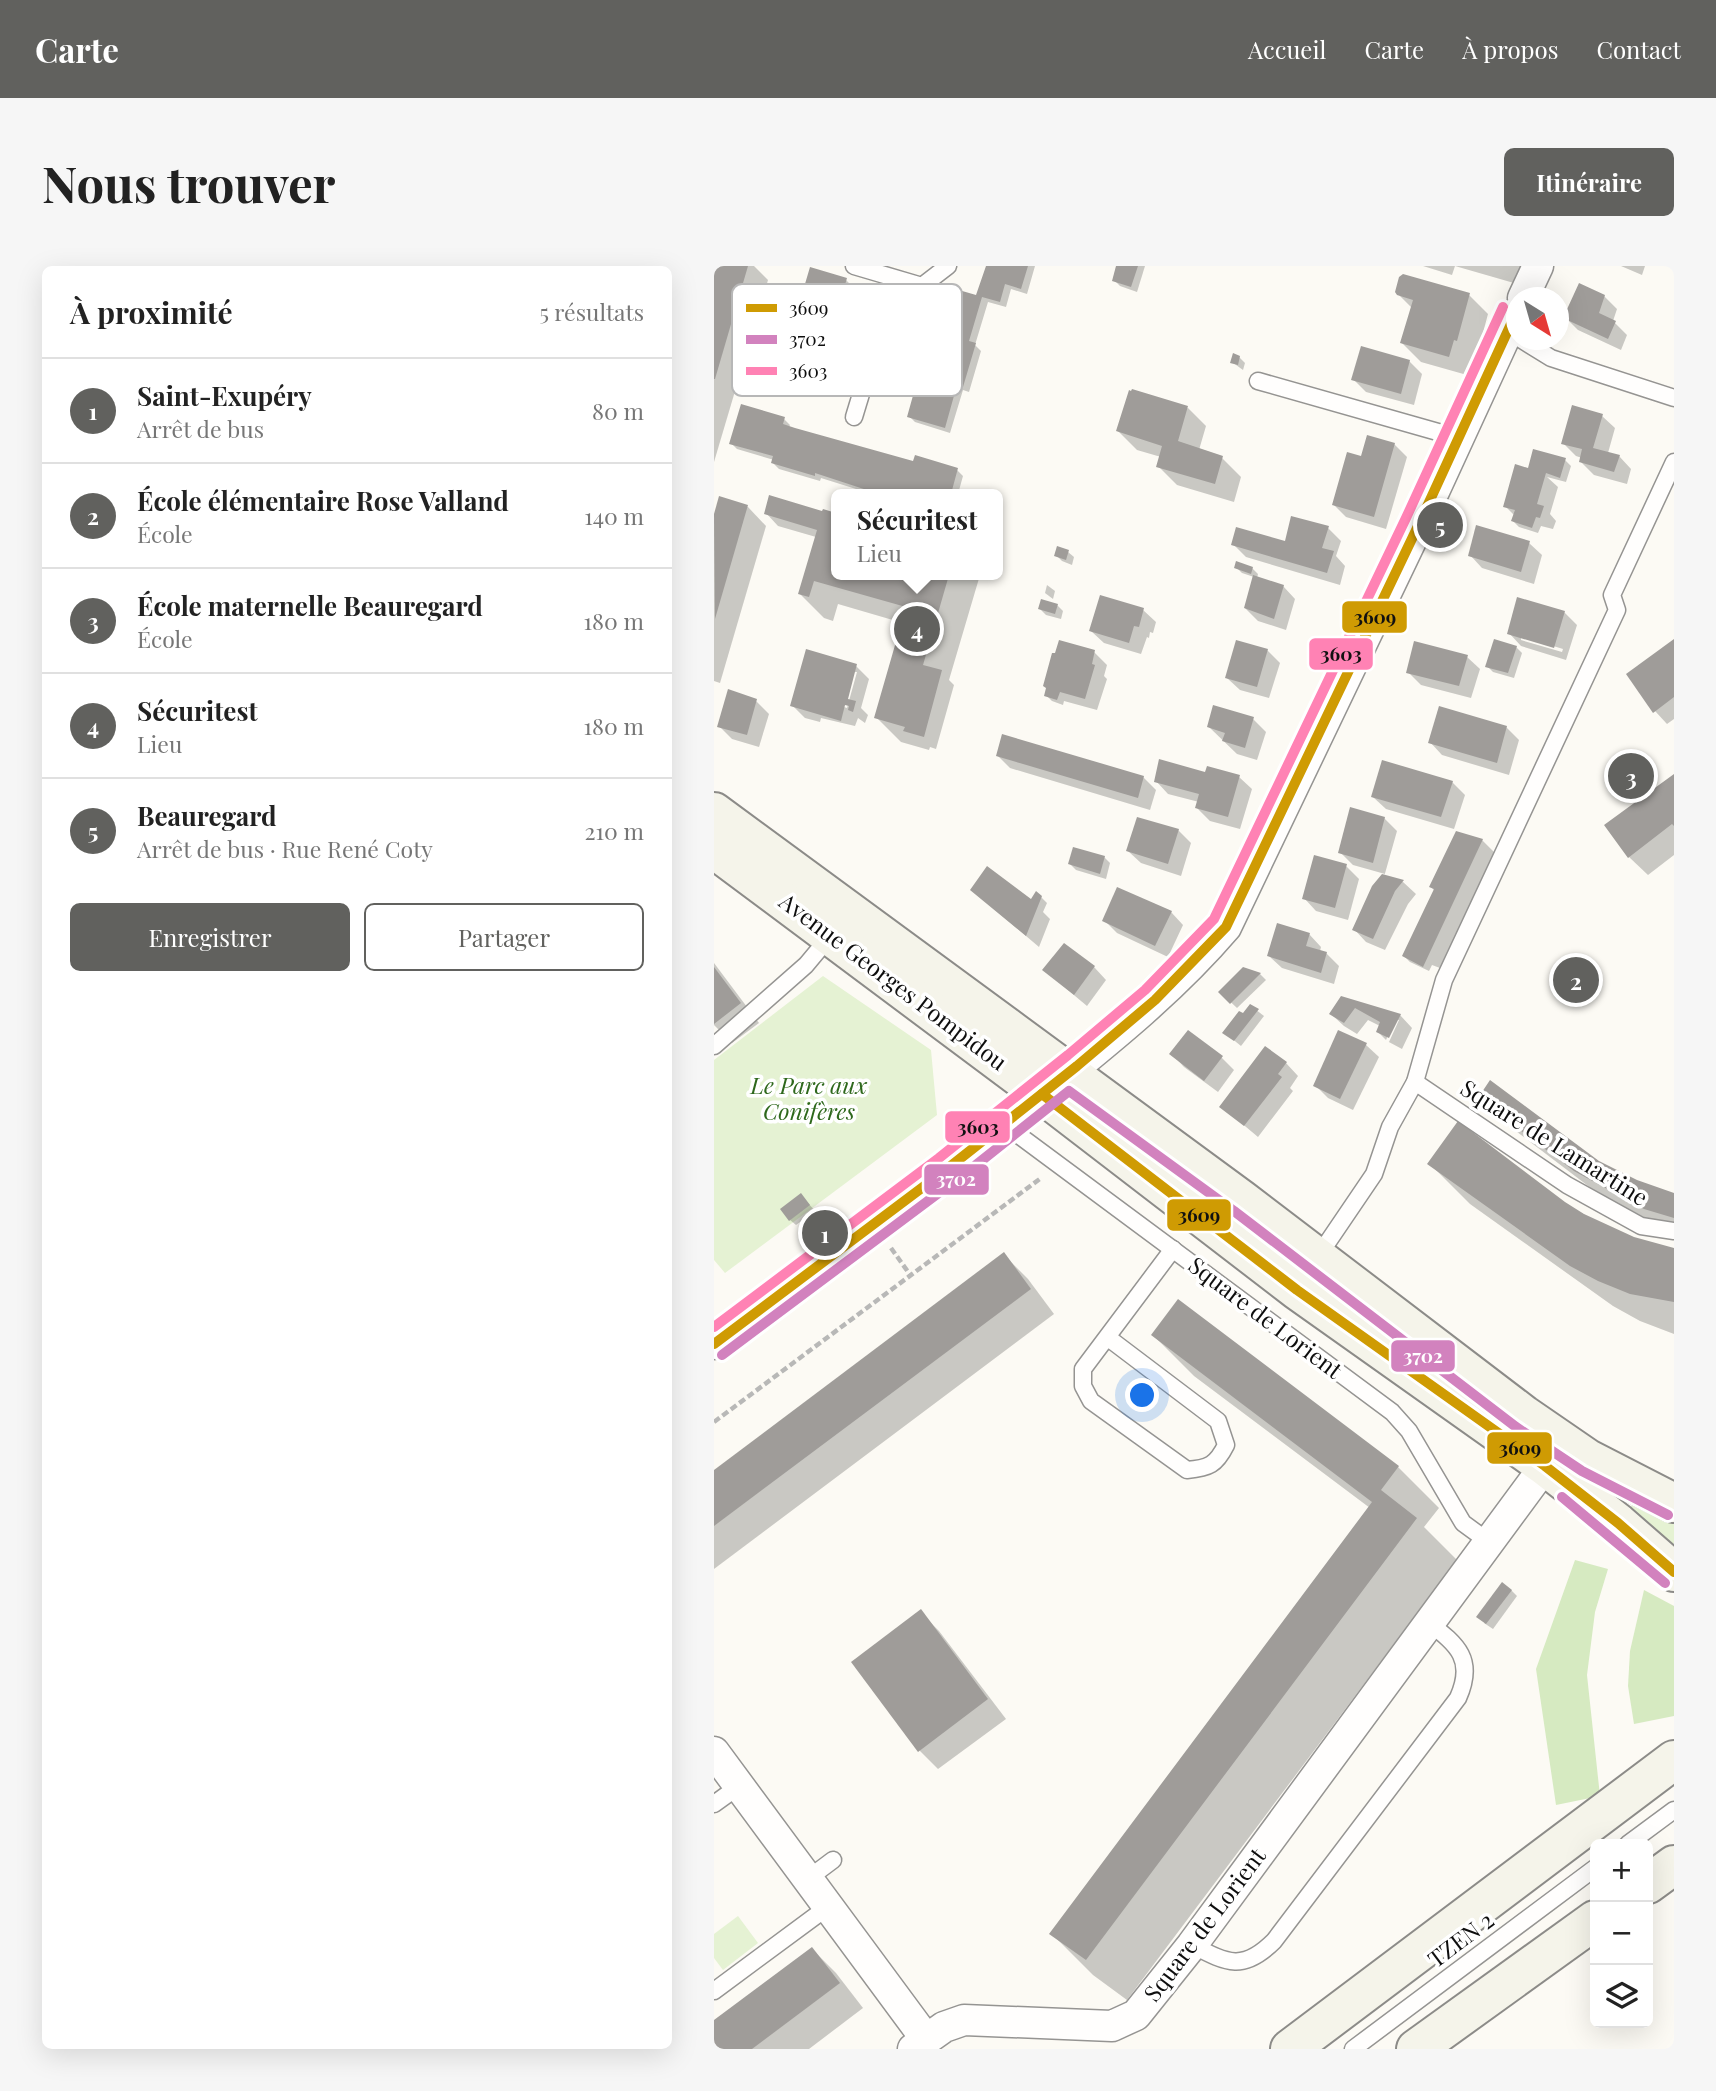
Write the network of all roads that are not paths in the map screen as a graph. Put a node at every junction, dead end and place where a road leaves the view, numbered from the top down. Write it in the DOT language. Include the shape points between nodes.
graph roads {
  1 [pos="854,266"];
  2 [pos="948,266"];
  3 [pos="1538,266"];
  4 [pos="896,279"];
  5 [pos="894,284"];
  6 [pos="915,284"];
  7 [pos="925,284"];
  8 [pos="1528,287"];
  9 [pos="1506,349"];
  10 [pos="1541,350"];
  11 [pos="1258,381"];
  12 [pos="861,396"];
  13 [pos="1674,398"];
  14 [pos="854,418"];
  15 [pos="1459,438"];
  16 [pos="1674,462"];
  17 [pos="714,812"];
  18 [pos="714,849"];
  19 [pos="839,923"];
  20 [pos="714,1046"];
  21 [pos="1415,1082"];
  22 [pos="1056,1084"];
  23 [pos="1005,1125"];
  24 [pos="1674,1231"];
  25 [pos="1173,1250"];
  26 [pos="1317,1258"];
  27 [pos="1297,1290"];
  28 [pos="1107,1336"];
  29 [pos="714,1344"];
  30 [pos="1554,1454"];
  31 [pos="1674,1503"];
  32 [pos="1489,1542"];
  33 [pos="1674,1572"];
  34 [pos="1429,1623"];
  35 [pos="714,1752"];
  36 [pos="1674,1760"];
  37 [pos="739,1786"];
  38 [pos="714,1804"];
  39 [pos="1674,1810"];
  40 [pos="1635,1839"];
  41 [pos="833,1860"];
  42 [pos="1674,1865"];
  43 [pos="1590,1872"];
  44 [pos="808,1878"];
  45 [pos="1653,1880"];
  46 [pos="829,1906"];
  47 [pos="1590,1924"];
  48 [pos="1192,1945"];
  49 [pos="714,1991"];
  50 [pos="920,2044"];
  51 [pos="1290,2049"];
  52 [pos="1353,2049"];
  53 [pos="1416,2049"];
  1 -- 4 [label="lane"];
  2 -- 7 [label="lane"];
  3 -- 8 [label="street"];
  4 -- 5 [label="lane"];
  4 -- 6 [label="lane"];
  9 -- 15 [label="street"];
  10 -- 13 [label="lane" via="1551,358"];
  11 -- 15 [label="lane"];
  12 -- 14 [label="lane"];
  15 -- 22 [label="street" via="1226,928 1193,966"];
  16 -- 21 [label="lane" via="1612,595 1617,610 1444,980"];
  17 -- 19 [label="main road, Avenue Georges Pompidou"];
  18 -- 19 [label="main road, Avenue Georges Pompidou"];
  19 -- 20 [label="lane" via="806,965"];
  19 -- 22 [label="main road, Avenue Georges Pompidou"];
  21 -- 24 [label="lane, Square de Lamartine" via="1567,1185 1642,1226"];
  21 -- 26 [label="lane" via="1390,1127 1374,1174"];
  22 -- 23 [label="street"];
  22 -- 26 [label="main road, Avenue Georges Pompidou" via="1217,1199 1242,1199"];
  22 -- 27 [label="main road, Avenue Georges Pompidou"];
  23 -- 25 [label="lane, Square de Lorient"];
  23 -- 29 [label="street"];
  25 -- 28 [label="lane"];
  25 -- 32 [label="lane, Square de Lorient" via="1392,1412 1409,1431 1463,1523"];
  26 -- 27 [label="lane"];
  26 -- 30 [label="main road, Avenue Georges Pompidou" via="1524,1415"];
  27 -- 30 [label="main road, Avenue Georges Pompidou"];
  28 -- 28 [label="lane" via="1083,1369 1083,1386 1091,1401 1187,1470 1219,1460 1226,1445 1219,1421"];
  30 -- 31 [label="main road, Avenue Georges Pompidou" via="1588,1459"];
  30 -- 32 [label="street, Square de Lorient"];
  30 -- 33 [label="main road, Avenue Georges Pompidou" via="1618,1523"];
  32 -- 34 [label="street, Square de Lorient"];
  34 -- 48 [label="street, Square de Lorient"];
  34 -- 48 [label="lane" via="1455,1643 1465,1662 1465,1682 1458,1698 1261,1954 1246,1961 1225,1961"];
  35 -- 37 [label="street, Square de Lorient"];
  36 -- 51 [label="main road"];
  37 -- 38 [label="lane"];
  37 -- 44 [label="street, Square de Lorient"];
  39 -- 40 [label="lane"];
  41 -- 44 [label="lane"];
  42 -- 45 [label="main road"];
  43 -- 52 [label="lane, TZEN 2"];
  44 -- 46 [label="street, Square de Lorient"];
  46 -- 49 [label="lane"];
  46 -- 50 [label="street, Square de Lorient"];
  47 -- 53 [label="main road"];
  48 -- 50 [label="street, Square de Lorient" via="1136,2015 1112,2026 964,2020"];
}
